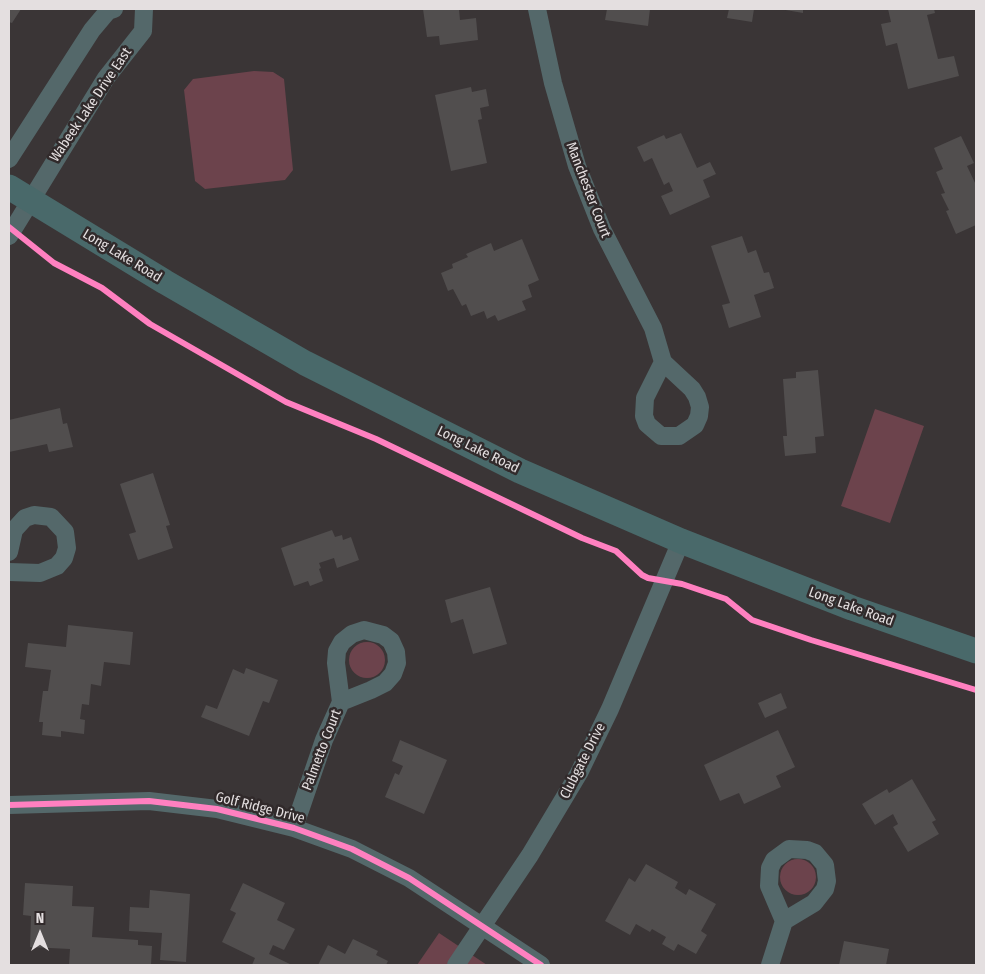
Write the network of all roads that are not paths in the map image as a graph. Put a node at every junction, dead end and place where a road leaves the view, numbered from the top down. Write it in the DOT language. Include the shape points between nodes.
graph roads {
  1 [pos="114,9"];
  2 [pos="144,9"];
  3 [pos="537,9"];
  4 [pos="9,159"];
  5 [pos="9,187"];
  6 [pos="30,200"];
  7 [pos="9,236"];
  8 [pos="663,362"];
  9 [pos="681,542"];
  10 [pos="9,552"];
  11 [pos="9,572"];
  12 [pos="976,651"];
  13 [pos="341,702"];
  14 [pos="9,805"];
  15 [pos="294,828"];
  16 [pos="784,921"];
  17 [pos="483,925"];
  18 [pos="456,965"];
  19 [pos="541,965"];
  20 [pos="770,965"];
  1 -- 4 [label="street" via="108,11 92,30"];
  2 -- 6 [label="street, Wabeek Lake Drive East" via="143,31 106,78"];
  3 -- 8 [label="street, Manchester Court" via="553,83 578,166 614,255 653,328"];
  5 -- 6 [label="main road, Long Lake Road"];
  6 -- 7 [label="street, Wabeek Lake Drive East"];
  6 -- 9 [label="main road, Long Lake Road" via="165,282 340,381 520,470"];
  9 -- 12 [label="main road, Long Lake Road" via="852,608"];
  9 -- 17 [label="street, Clubgate Drive" via="610,709 579,772"];
  10 -- 11 [label="street" via="14,530 25,518 34,515 51,517 65,532 67,548 58,566 40,573"];
  13 -- 15 [label="street, Palmetto Court" via="324,740"];
  14 -- 15 [label="street, Golf Ridge Drive" via="149,801 217,809"];
  15 -- 17 [label="street, Golf Ridge Drive" via="352,849 402,875"];
  16 -- 20 [label="street"];
  17 -- 18 [label="street, Clubgate Drive"];
  17 -- 19 [label="street, Golf Ridge Drive"];
}
